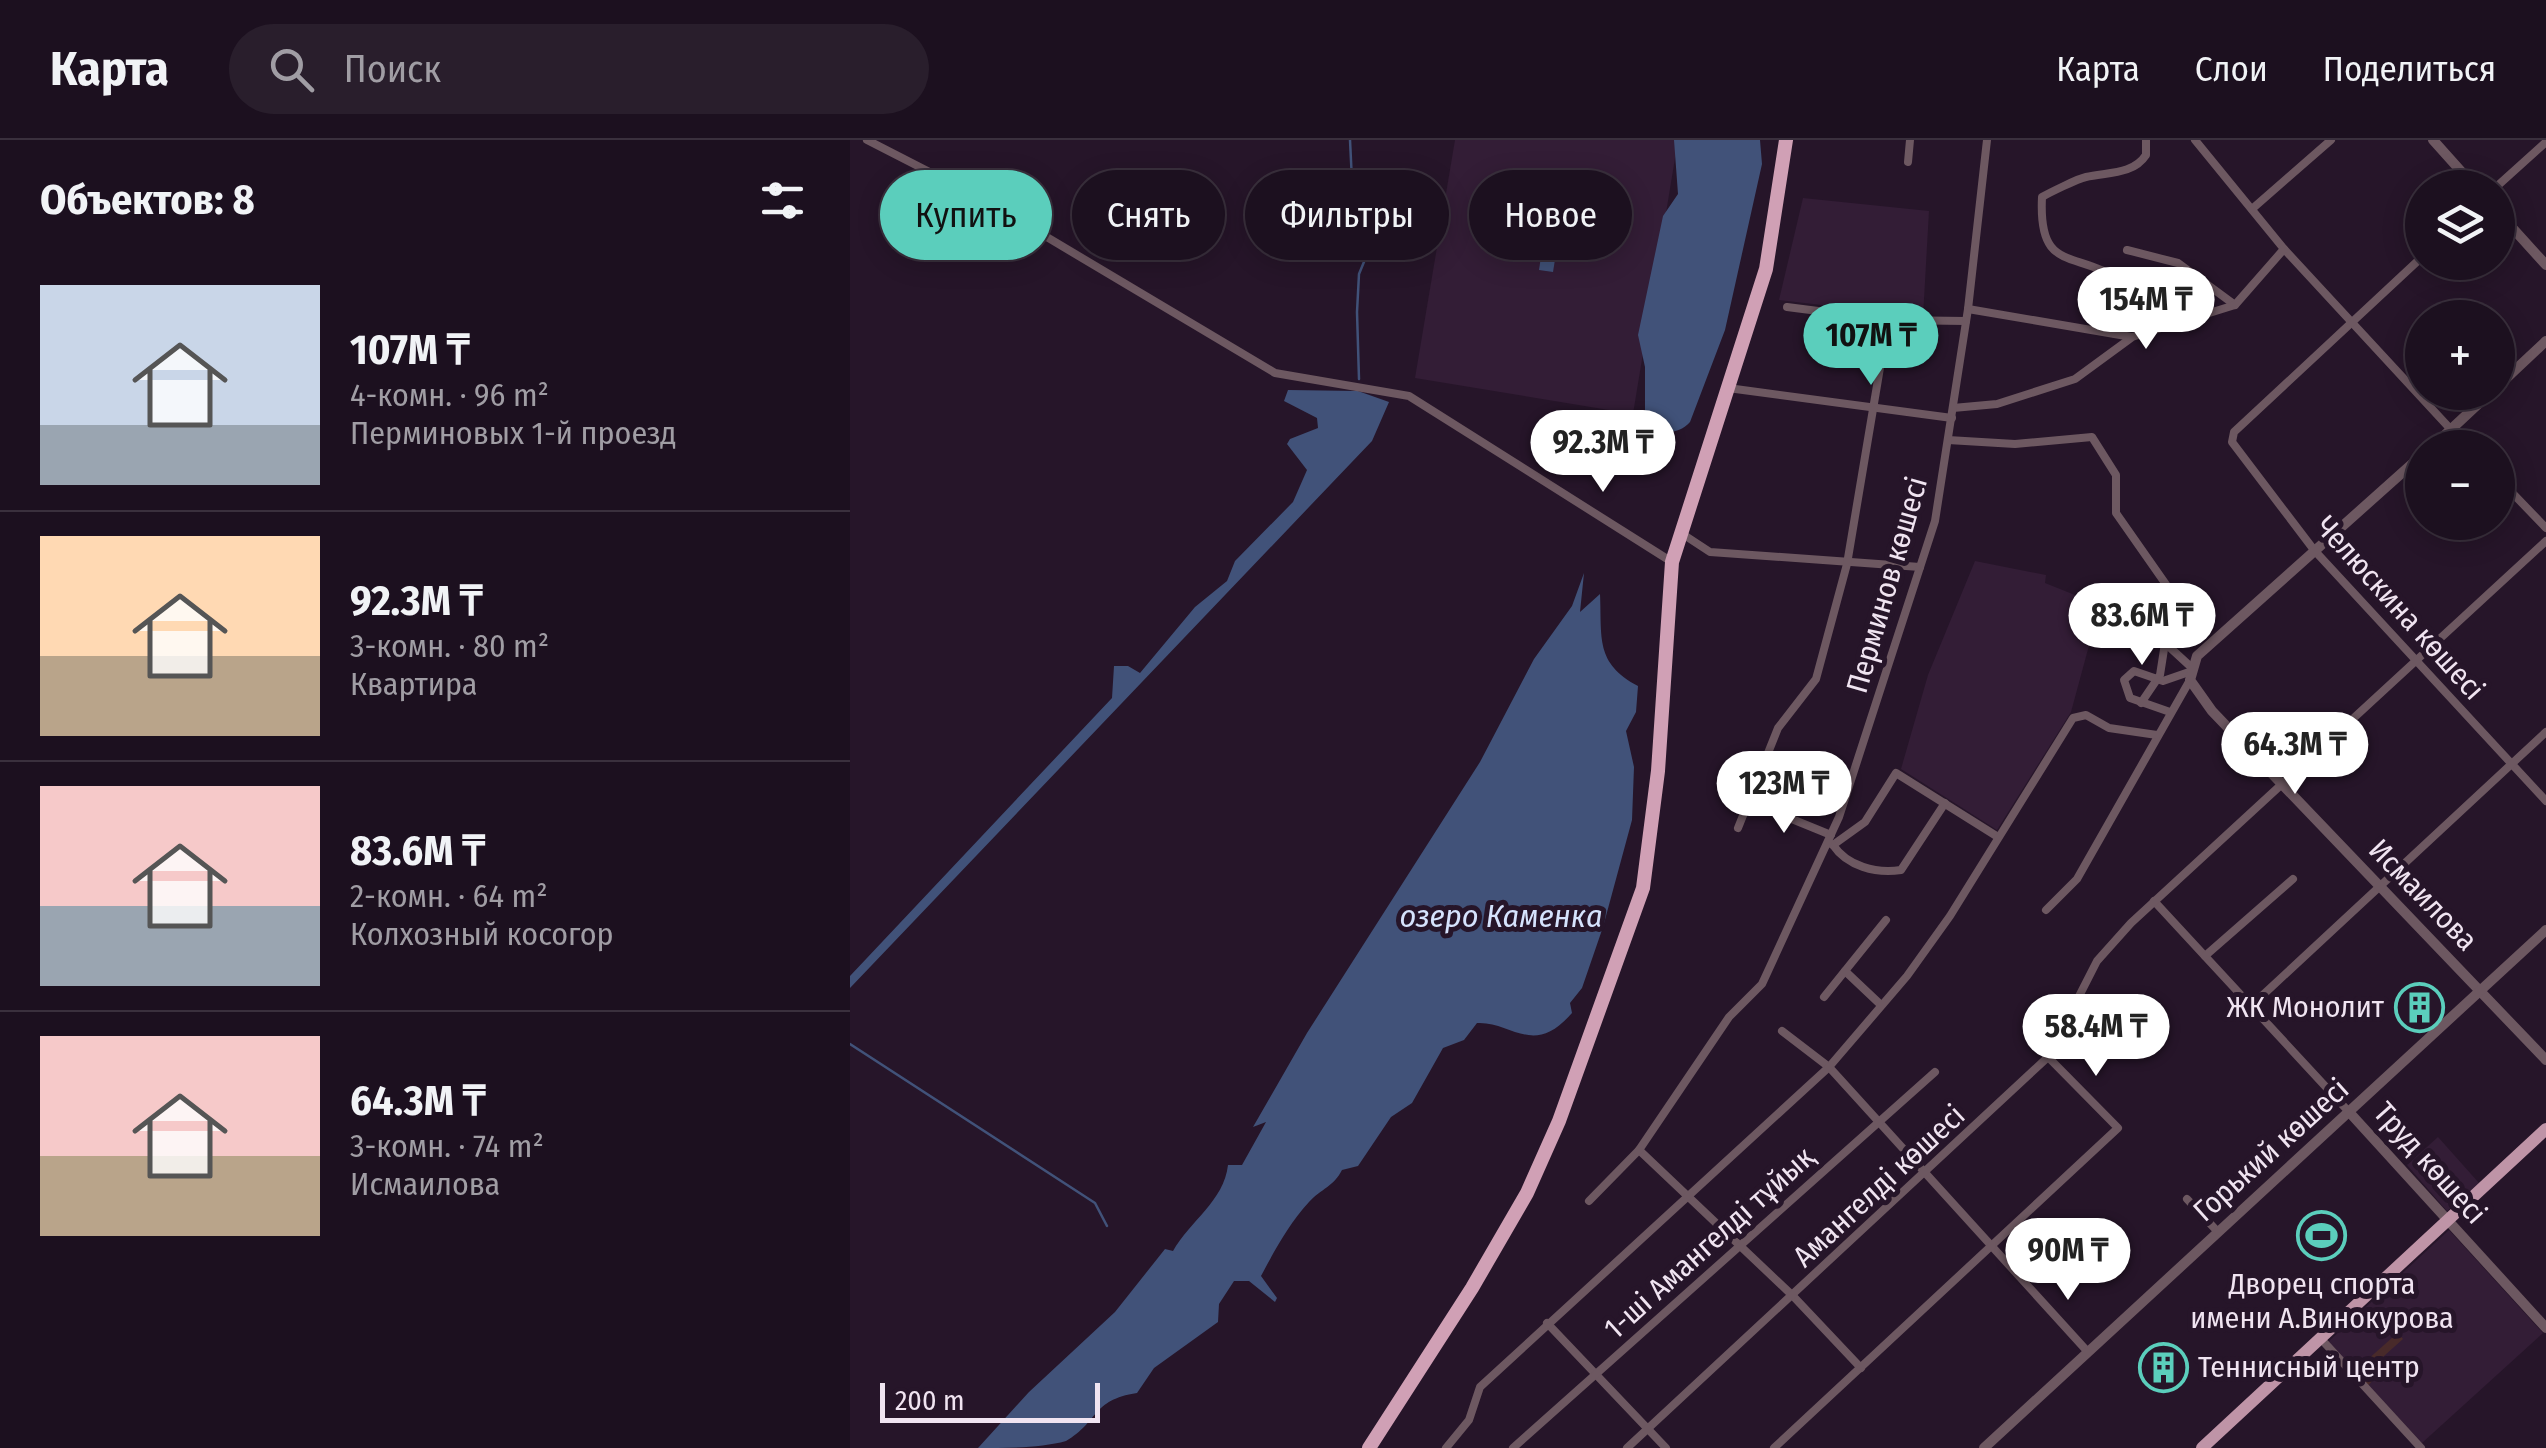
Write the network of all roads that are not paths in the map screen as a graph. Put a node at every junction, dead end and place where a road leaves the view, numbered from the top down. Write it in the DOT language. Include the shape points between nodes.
graph roads {
  1 [pos="866,140"];
  2 [pos="1786,140"];
  3 [pos="1910,140"];
  4 [pos="1986,140"];
  5 [pos="2146,140"];
  6 [pos="2195,140"];
  7 [pos="2331,140"];
  8 [pos="2432,140"];
  9 [pos="2546,142"];
  10 [pos="1908,162"];
  11 [pos="2460,170"];
  12 [pos="2515,170"];
  13 [pos="2252,210"];
  14 [pos="2515,231"];
  15 [pos="2284,249"];
  16 [pos="2127,250"];
  17 [pos="2546,265"];
  18 [pos="2405,274"];
  19 [pos="2236,304"];
  20 [pos="1787,308"];
  21 [pos="1968,309"];
  22 [pos="1888,320"];
  23 [pos="1966,321"];
  24 [pos="2354,323"];
  25 [pos="2115,334"];
  26 [pos="2132,337"];
  27 [pos="2546,341"];
  28 [pos="2515,370"];
  29 [pos="1728,388"];
  30 [pos="1876,408"];
  31 [pos="2472,410"];
  32 [pos="1953,413"];
  33 [pos="2451,430"];
  34 [pos="1948,440"];
  35 [pos="2405,469"];
  36 [pos="2515,496"];
  37 [pos="2546,528"];
  38 [pos="1680,532"];
  39 [pos="2546,541"];
  40 [pos="2314,550"];
  41 [pos="1672,562"];
  42 [pos="1847,564"];
  43 [pos="1920,567"];
  44 [pos="2165,643"];
  45 [pos="2416,660"];
  46 [pos="2190,673"];
  47 [pos="2157,680"];
  48 [pos="2141,703"];
  49 [pos="2170,712"];
  50 [pos="2546,732"];
  51 [pos="2157,735"];
  52 [pos="2512,764"];
  53 [pos="2282,784"];
  54 [pos="2546,801"];
  55 [pos="1750,802"];
  56 [pos="1945,804"];
  57 [pos="1738,828"];
  58 [pos="1998,837"];
  59 [pos="1831,841"];
  60 [pos="2293,879"];
  61 [pos="2380,886"];
  62 [pos="2154,901"];
  63 [pos="2046,910"];
  64 [pos="1886,920"];
  65 [pos="2546,930"];
  66 [pos="2205,956"];
  67 [pos="1844,972"];
  68 [pos="2480,991"];
  69 [pos="1824,997"];
  70 [pos="1881,1005"];
  71 [pos="2251,1006"];
  72 [pos="1782,1031"];
  73 [pos="2048,1057"];
  74 [pos="2546,1060"];
  75 [pos="1830,1067"];
  76 [pos="1935,1072"];
  77 [pos="2350,1113"];
  78 [pos="1880,1122"];
  79 [pos="2546,1129"];
  80 [pos="1638,1150"];
  81 [pos="1927,1174"];
  82 [pos="1687,1196"];
  83 [pos="2187,1199"];
  84 [pos="1589,1201"];
  85 [pos="2449,1221"];
  86 [pos="2218,1232"];
  87 [pos="1740,1246"];
  88 [pos="1993,1246"];
  89 [pos="1793,1296"];
  90 [pos="1547,1324"];
  91 [pos="2546,1328"];
  92 [pos="2322,1340"];
  93 [pos="2087,1351"];
  94 [pos="1861,1368"];
  95 [pos="1596,1374"];
  96 [pos="1648,1428"];
  97 [pos="1369,1448"];
  98 [pos="1446,1448"];
  99 [pos="1513,1448"];
  100 [pos="1627,1448"];
  101 [pos="1666,1448"];
  102 [pos="1774,1448"];
  103 [pos="1984,1448"];
  104 [pos="2202,1448"];
  105 [pos="2421,1448"];
  1 -- 41 [label="street" via="988,202 1274,373 1410,396"];
  2 -- 29 [label="highway" via="1770,254"];
  3 -- 10 [label="street"];
  4 -- 21 [label="street, Перминов көшесі"];
  5 -- 25 [label="street" via="2145,158 2133,168 2082,178 2042,197 2047,246 2126,285"];
  6 -- 13 [label="street"];
  7 -- 13 [label="street"];
  8 -- 11 [label="street"];
  9 -- 12 [label="street"];
  13 -- 15 [label="street"];
  14 -- 17 [label="street"];
  15 -- 19 [label="street"];
  15 -- 24 [label="street"];
  16 -- 19 [label="street" via="2178,264"];
  18 -- 24 [label="street"];
  19 -- 26 [label="street"];
  20 -- 22 [label="street"];
  21 -- 23 [label="street, Перминов көшесі"];
  21 -- 25 [label="street"];
  22 -- 23 [label="street"];
  22 -- 30 [label="street"];
  23 -- 32 [label="street, Перминов көшесі"];
  24 -- 33 [label="street"];
  24 -- 40 [label="street, Челюскина көшесі" via="2232,437 2233,447"];
  25 -- 26 [label="street"];
  26 -- 32 [label="street" via="2075,379"];
  27 -- 28 [label="street"];
  29 -- 30 [label="street"];
  29 -- 38 [label="highway"];
  30 -- 32 [label="street"];
  30 -- 42 [label="street"];
  31 -- 33 [label="street"];
  32 -- 34 [label="street, Перминов көшесі"];
  34 -- 43 [label="street, Перминов көшесі"];
  34 -- 44 [label="street" via="2015,444 2090,436 2116,475 2116,513 2172,593"];
  35 -- 40 [label="street"];
  36 -- 37 [label="street"];
  38 -- 41 [label="highway"];
  38 -- 42 [label="street" via="1710,552"];
  39 -- 45 [label="street, Амангелді көшесі"];
  40 -- 45 [label="street, Челюскина көшесі"];
  40 -- 46 [label="street" via="2196,656"];
  41 -- 97 [label="highway" via="1643,888 1559,1121 1526,1193"];
  42 -- 43 [label="street"];
  42 -- 55 [label="street" via="1814,686 1778,728"];
  43 -- 59 [label="street, Перминов көшесі"];
  44 -- 46 [label="street"];
  44 -- 47 [label="street"];
  45 -- 52 [label="street, Челюскина көшесі"];
  45 -- 53 [label="street, Амангелді көшесі"];
  46 -- 47 [label="street"];
  46 -- 49 [label="street"];
  46 -- 53 [label="street, Исмаилова" via="2200,698"];
  47 -- 48 [label="street"];
  47 -- 48 [label="street" via="2140,672 2126,676 2124,691"];
  48 -- 49 [label="street"];
  49 -- 51 [label="street"];
  50 -- 52 [label="street"];
  51 -- 58 [label="street, 1-ші Амангелді тұйық" via="2076,716"];
  51 -- 63 [label="street" via="2078,879"];
  52 -- 54 [label="street, Челюскина көшесі"];
  52 -- 61 [label="street"];
  53 -- 61 [label="street, Исмаилова"];
  53 -- 62 [label="street, Амангелді көшесі"];
  55 -- 57 [label="street"];
  55 -- 59 [label="street"];
  56 -- 58 [label="street"];
  56 -- 59 [label="street" via="1896,773 1865,822"];
  56 -- 59 [label="street" via="1901,870 1860,866"];
  58 -- 70 [label="street, 1-ші Амангелді тұйық" via="1950,916"];
  59 -- 80 [label="street, Перминов көшесі" via="1762,984 1724,1023"];
  60 -- 66 [label="street"];
  61 -- 68 [label="street, Исмаилова"];
  61 -- 71 [label="street"];
  62 -- 66 [label="street, Труд көшесі"];
  62 -- 73 [label="street, Амангелді көшесі" via="2097,961"];
  64 -- 67 [label="street"];
  65 -- 68 [label="street, Горький көшесі"];
  66 -- 71 [label="street, Труд көшесі"];
  67 -- 69 [label="street"];
  67 -- 70 [label="street"];
  68 -- 74 [label="street, Исмаилова"];
  68 -- 77 [label="street, Горький көшесі"];
  70 -- 75 [label="street, 1-ші Амангелді тұйық"];
  71 -- 77 [label="street, Труд көшесі"];
  72 -- 75 [label="street"];
  73 -- 81 [label="street, Амангелді көшесі"];
  73 -- 88 [label="street" via="2118,1128"];
  75 -- 78 [label="street"];
  75 -- 82 [label="street, 1-ші Амангелді тұйық"];
  76 -- 78 [label="street, 1-ші Амангелді тұйық"];
  77 -- 85 [label="street, Труд көшесі"];
  77 -- 86 [label="street, Горький көшесі"];
  78 -- 81 [label="street"];
  78 -- 87 [label="street, 1-ші Амангелді тұйық"];
  79 -- 85 [label="main road"];
  80 -- 82 [label="street"];
  80 -- 84 [label="street, Перминов көшесі"];
  81 -- 88 [label="street"];
  81 -- 89 [label="street, Амангелді көшесі"];
  82 -- 87 [label="street"];
  82 -- 90 [label="street, 1-ші Амангелді тұйық"];
  83 -- 86 [label="street"];
  85 -- 91 [label="street, Труд көшесі"];
  85 -- 92 [label="main road"];
  86 -- 93 [label="street, Горький көшесі"];
  87 -- 89 [label="street"];
  87 -- 95 [label="street, 1-ші Амангелді тұйық"];
  88 -- 93 [label="street"];
  88 -- 94 [label="street"];
  89 -- 94 [label="street"];
  89 -- 96 [label="street, Амангелді көшесі"];
  90 -- 95 [label="street"];
  90 -- 98 [label="street" via="1480,1387 1468,1420"];
  92 -- 104 [label="main road"];
  92 -- 105 [label="street"];
  93 -- 103 [label="street, Горький көшесі"];
  94 -- 102 [label="street"];
  95 -- 96 [label="street"];
  95 -- 99 [label="street, 1-ші Амангелді тұйық"];
  96 -- 100 [label="street, Амангелді көшесі"];
  96 -- 101 [label="street"];
}
